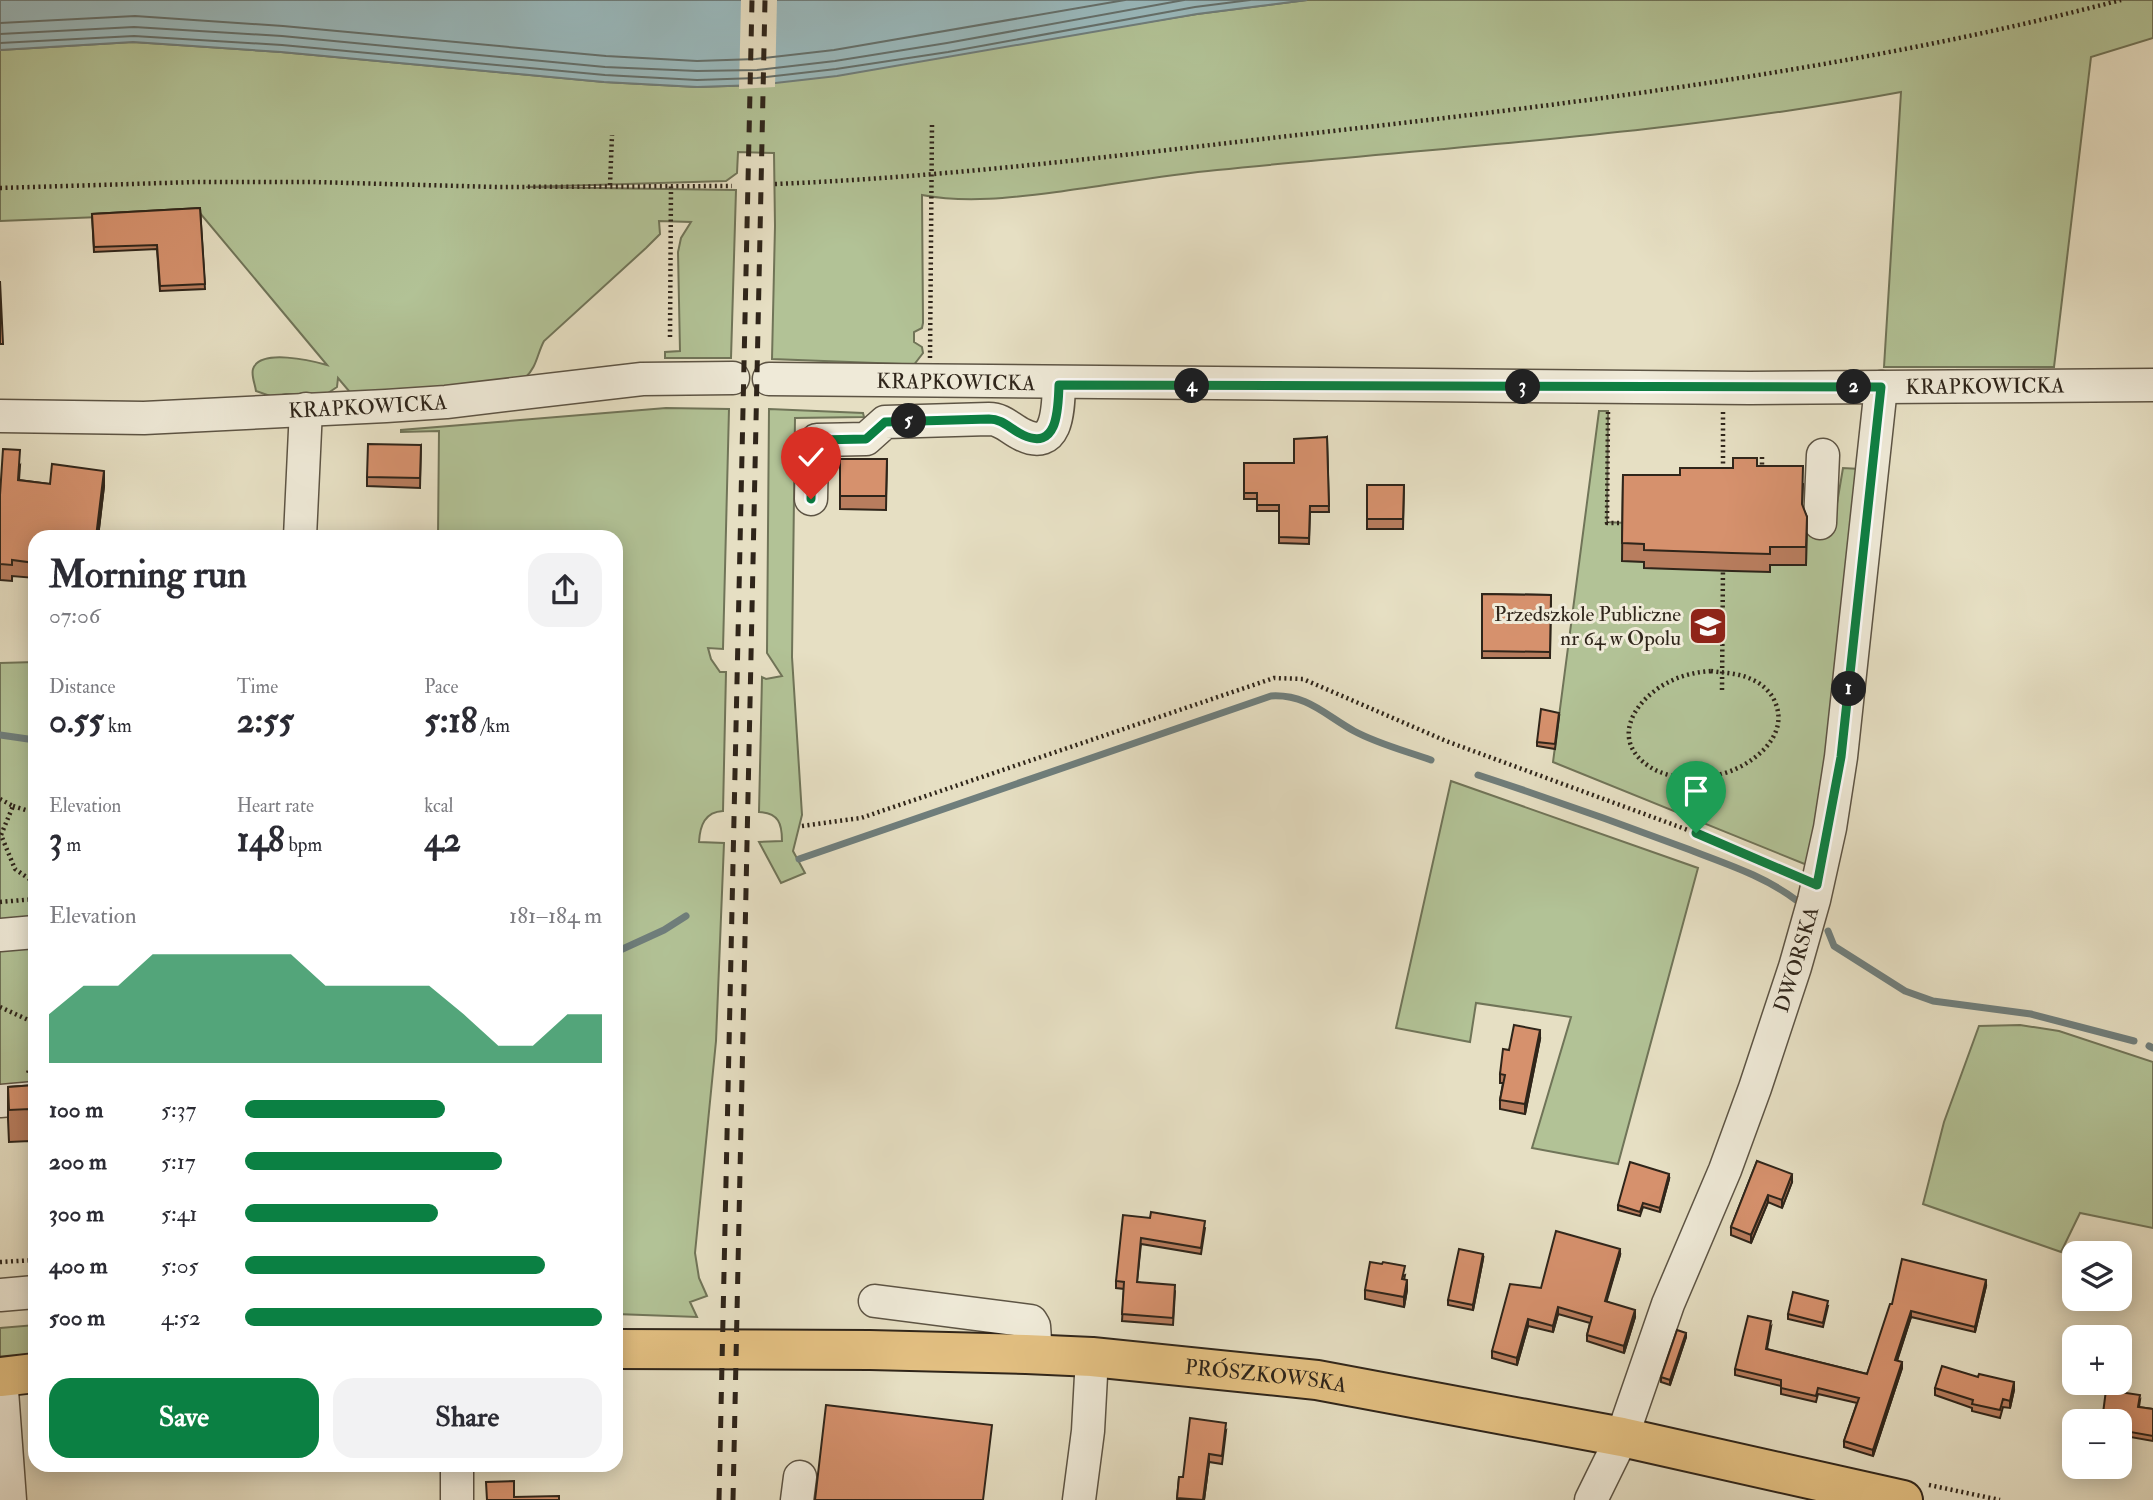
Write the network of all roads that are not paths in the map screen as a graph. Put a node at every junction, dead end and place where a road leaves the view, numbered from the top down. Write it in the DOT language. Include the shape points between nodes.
graph roads {
  1 [pos="733,378"];
  2 [pos="769,379"];
  3 [pos="2153,384"];
  4 [pos="1059,385"];
  5 [pos="1881,387"];
  6 [pos="306,409"];
  7 [pos="0,416"];
  8 [pos="1847,455"];
  9 [pos="811,499"];
  10 [pos="1820,523"];
  11 [pos="300,530"];
  12 [pos="28,933"];
  13 [pos="0,935"];
  14 [pos="28,1099"];
  15 [pos="0,1101"];
  16 [pos="28,1293"];
  17 [pos="0,1295"];
  18 [pos="875,1301"];
  19 [pos="623,1349"];
  20 [pos="1036,1354"];
  21 [pos="1092,1357"];
  22 [pos="12,1376"];
  23 [pos="1622,1437"];
  24 [pos="457,1472"];
  25 [pos="10,1500"];
  26 [pos="457,1500"];
  27 [pos="1079,1500"];
  28 [pos="1591,1500"];
  29 [pos="1903,1500"];
  1 -- 6 [label="street, KRAPKOWICKA" via="642,379 446,402"];
  2 -- 4 [label="street, KRAPKOWICKA"];
  3 -- 5 [label="street, KRAPKOWICKA"];
  4 -- 5 [label="street, KRAPKOWICKA" via="1741,401"];
  4 -- 9 [label="street" via="1056,422 1049,433 1036,439 1003,421 989,419 885,422 866,439 817,440 812,450"];
  5 -- 8 [label="street, DWORSKA"];
  6 -- 7 [label="street, KRAPKOWICKA" via="118,418"];
  6 -- 11 [label="street"];
  8 -- 10 [label="street"];
  8 -- 23 [label="street, DWORSKA" via="1841,757 1817,885 1755,1088 1668,1304"];
  12 -- 13 [label="street"];
  14 -- 15 [label="street"];
  16 -- 17 [label="street"];
  18 -- 20 [label="street" via="1031,1321"];
  19 -- 20 [label="main road, PRÓSZKOWSKA"];
  20 -- 21 [label="main road, PRÓSZKOWSKA"];
  21 -- 23 [label="main road, PRÓSZKOWSKA" via="1327,1381"];
  21 -- 27 [label="street"];
  22 -- 25 [label="street"];
  23 -- 28 [label="street, DWORSKA"];
  23 -- 29 [label="main road, PRÓSZKOWSKA"];
  24 -- 26 [label="street"];
}
